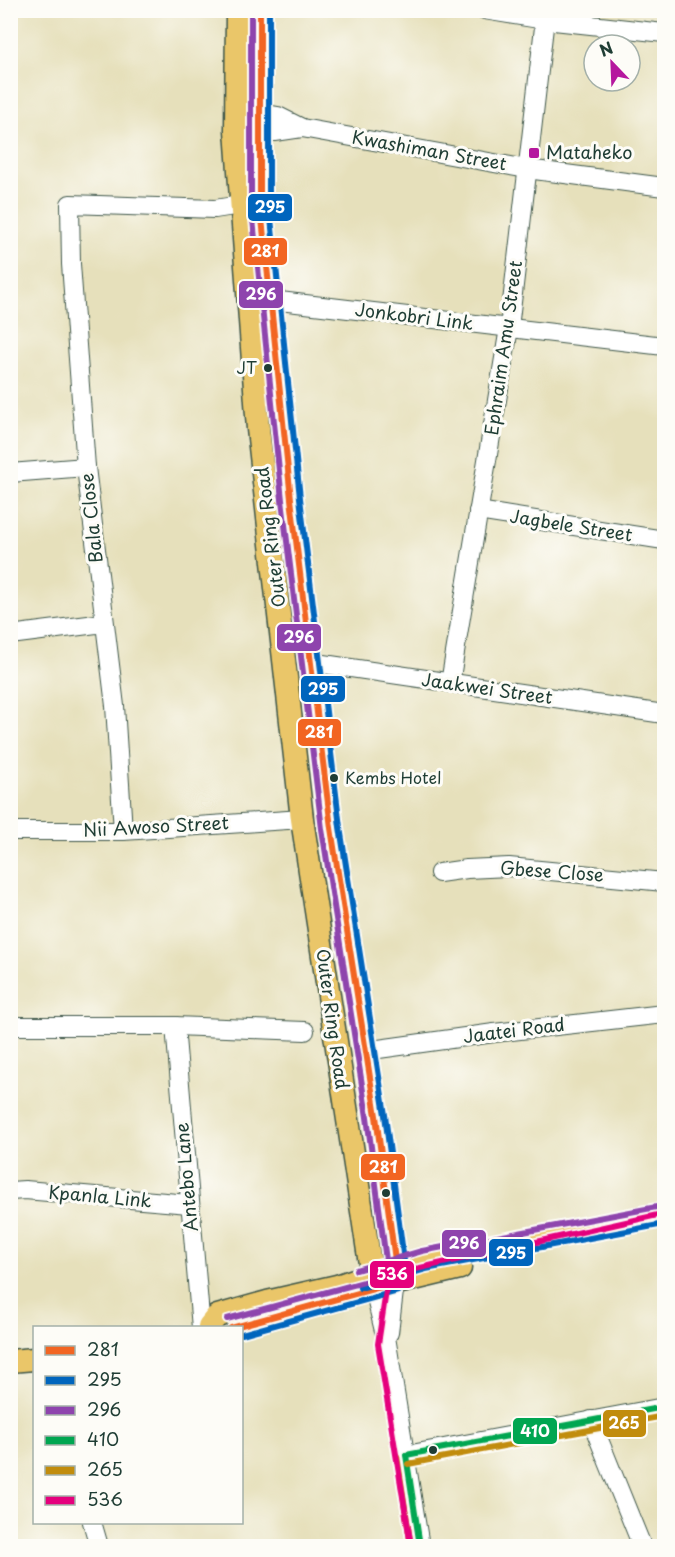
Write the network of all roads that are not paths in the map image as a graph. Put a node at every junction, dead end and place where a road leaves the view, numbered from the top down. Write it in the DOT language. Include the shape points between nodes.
graph roads {
  1 [pos="237,10"];
  2 [pos="260,10"];
  3 [pos="484,10"];
  4 [pos="545,15"];
  5 [pos="664,33"];
  6 [pos="236,120"];
  7 [pos="260,122"];
  8 [pos="527,169"];
  9 [pos="664,187"];
  10 [pos="240,205"];
  11 [pos="271,300"];
  12 [pos="509,328"];
  13 [pos="664,346"];
  14 [pos="86,467"];
  15 [pos="10,473"];
  16 [pos="478,511"];
  17 [pos="664,540"];
  18 [pos="104,623"];
  19 [pos="10,635"];
  20 [pos="310,662"];
  21 [pos="450,684"];
  22 [pos="664,714"];
  23 [pos="302,819"];
  24 [pos="10,831"];
  25 [pos="123,831"];
  26 [pos="439,873"];
  27 [pos="664,882"];
  28 [pos="664,1014"];
  29 [pos="10,1026"];
  30 [pos="175,1026"];
  31 [pos="305,1031"];
  32 [pos="364,1051"];
  33 [pos="10,1191"];
  34 [pos="189,1204"];
  35 [pos="664,1215"];
  36 [pos="664,1223"];
  37 [pos="396,1275"];
  38 [pos="372,1282"];
  39 [pos="211,1326"];
  40 [pos="212,1326"];
  41 [pos="387,1343"];
  42 [pos="33,1359"];
  43 [pos="10,1360"];
  44 [pos="664,1407"];
  45 [pos="591,1420"];
  46 [pos="406,1455"];
  47 [pos="93,1524"];
  48 [pos="99,1546"];
  49 [pos="420,1546"];
  50 [pos="642,1546"];
  1 -- 6 [label="main road, Outer Ring Road"];
  2 -- 7 [label="main road, Outer Ring Road"];
  3 -- 4 [label="street"];
  4 -- 5 [label="street"];
  4 -- 8 [label="street, Ephraim Amu Street"];
  6 -- 7 [label="street, Kwashiman Street"];
  6 -- 10 [label="main road, Outer Ring Road"];
  7 -- 8 [label="street, Kwashiman Street" via="275,132 302,128"];
  7 -- 11 [label="main road, Outer Ring Road" via="260,199"];
  8 -- 9 [label="street, Kwashiman Street"];
  8 -- 12 [label="street, Ephraim Amu Street"];
  10 -- 14 [label="street, Bala Close" via="215,209 70,204 70,264"];
  10 -- 23 [label="main road, Outer Ring Road" via="258,429"];
  11 -- 12 [label="street, Jonkobri Link"];
  11 -- 20 [label="main road, Outer Ring Road"];
  12 -- 13 [label="street, Jonkobri Link"];
  12 -- 16 [label="street, Ephraim Amu Street"];
  14 -- 15 [label="street"];
  14 -- 18 [label="street, Bala Close"];
  16 -- 17 [label="street, Jagbele Street"];
  16 -- 21 [label="street, Ephraim Amu Street"];
  18 -- 19 [label="street"];
  18 -- 25 [label="street, Bala Close" via="115,706"];
  20 -- 21 [label="street, Jaakwei Street"];
  20 -- 32 [label="main road, Outer Ring Road"];
  21 -- 22 [label="street, Jaakwei Street"];
  23 -- 25 [label="street, Nii Awoso Street"];
  23 -- 38 [label="main road, Outer Ring Road"];
  24 -- 25 [label="street, Nii Awoso Street"];
  26 -- 27 [label="street, Gbese Close" via="509,867"];
  28 -- 32 [label="street, Jaatei Road"];
  29 -- 30 [label="street"];
  30 -- 31 [label="street"];
  30 -- 34 [label="street, Antebo Lane"];
  32 -- 37 [label="main road, Outer Ring Road"];
  33 -- 34 [label="street, Kpanla Link"];
  34 -- 39 [label="street, Antebo Lane"];
  35 -- 37 [label="main road" via="424,1260"];
  36 -- 37 [label="main road"];
  37 -- 38 [label="main road"];
  37 -- 41 [label="street, Outer Ring Road"];
  38 -- 40 [label="main road" via="267,1302 217,1316"];
  38 -- 41 [label="street, Outer Ring Road"];
  41 -- 46 [label="street, Outer Ring Road"];
  42 -- 43 [label="main road"];
  44 -- 45 [label="street"];
  45 -- 46 [label="street"];
  45 -- 50 [label="street"];
  46 -- 49 [label="street, Outer Ring Road"];
  47 -- 48 [label="street"];
}
